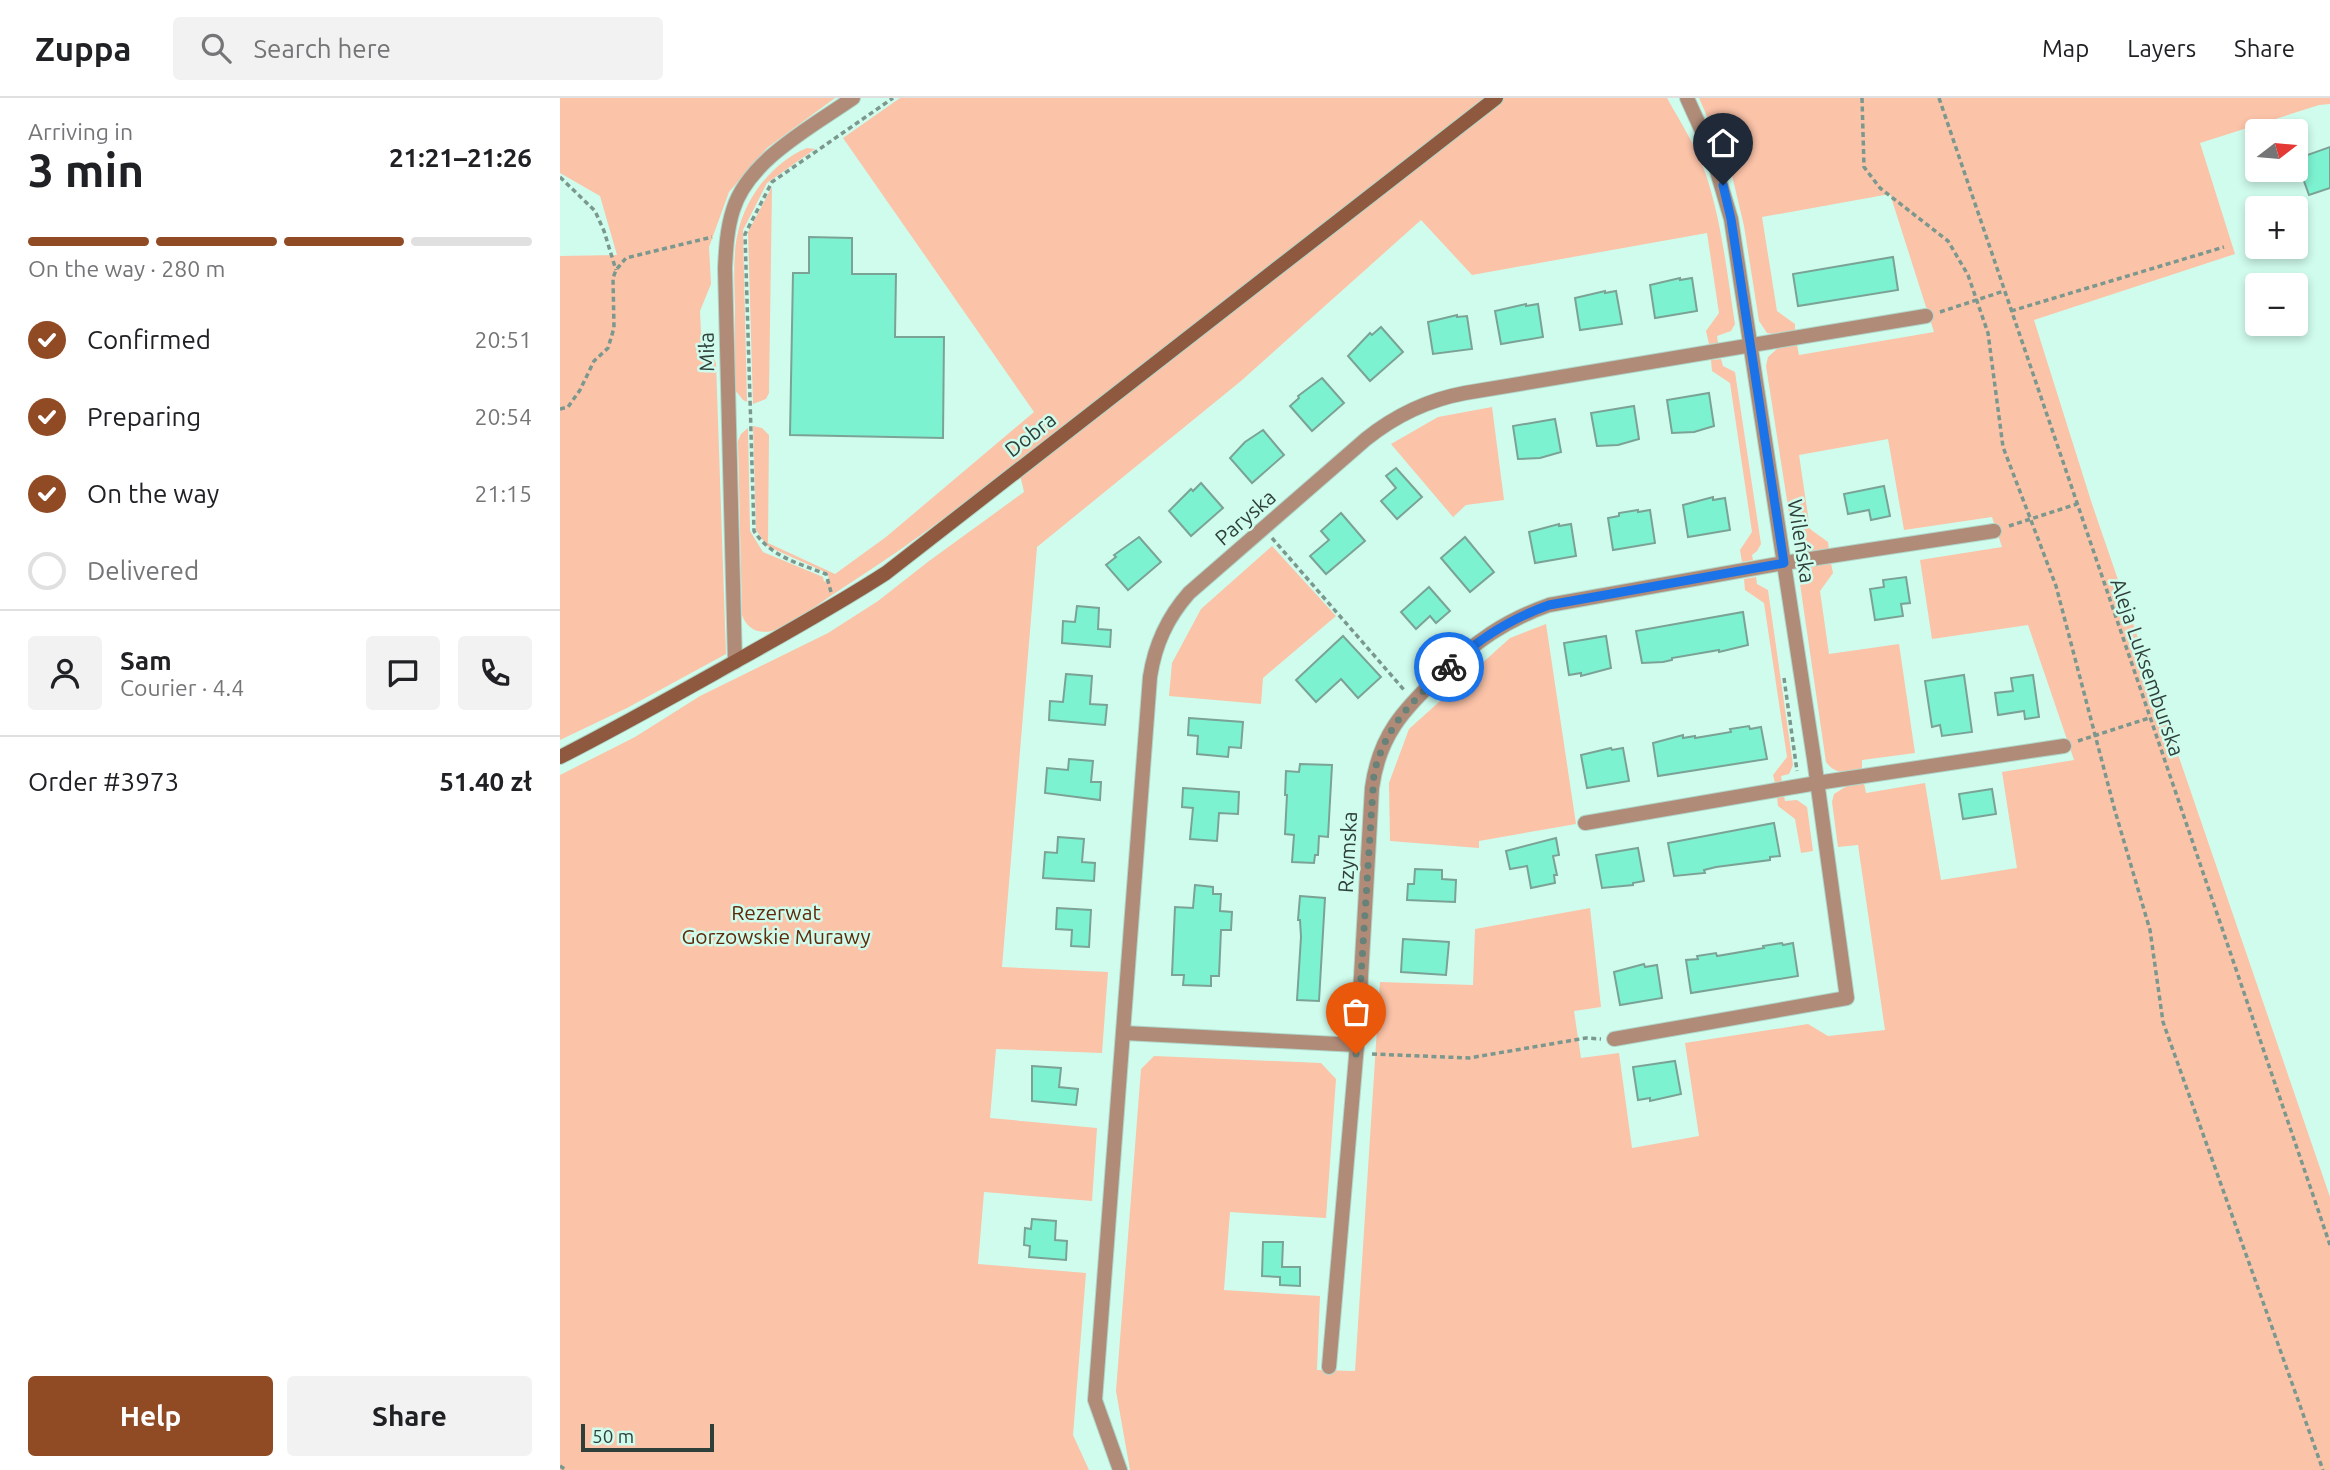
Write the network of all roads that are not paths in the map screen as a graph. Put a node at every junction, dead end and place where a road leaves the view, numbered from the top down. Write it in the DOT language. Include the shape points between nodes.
graph roads {
  1 [pos="853,98"];
  2 [pos="1496,98"];
  3 [pos="1686,98"];
  4 [pos="1926,316"];
  5 [pos="1751,346"];
  6 [pos="1994,531"];
  7 [pos="1784,563"];
  8 [pos="735,662"];
  9 [pos="2064,746"];
  10 [pos="560,757"];
  11 [pos="1817,783"];
  12 [pos="1584,823"];
  13 [pos="1124,1033"];
  14 [pos="1614,1039"];
  15 [pos="1357,1049"];
  16 [pos="1329,1367"];
  17 [pos="1120,1470"];
  1 -- 8 [label="street, Miła" via="772,155 750,178 733,207 727,233"];
  2 -- 8 [label="street, Dobra" via="886,573"];
  3 -- 5 [label="street, Wileńska" via="1726,196"];
  4 -- 5 [label="street, Paryska"];
  5 -- 7 [label="street, Wileńska"];
  5 -- 13 [label="street, Paryska" via="1465,393 1411,409 1380,428 1189,593 1162,633 1152,662"];
  6 -- 7 [label="street, Rzymska"];
  7 -- 11 [label="street, Wileńska"];
  7 -- 15 [label="street, Rzymska" via="1526,613 1487,634 1413,700 1391,728 1374,773"];
  8 -- 10 [label="street, Dobra"];
  9 -- 11 [label="street"];
  11 -- 12 [label="street"];
  11 -- 14 [label="street, Wileńska" via="1847,998"];
  13 -- 15 [label="street"];
  13 -- 17 [label="street, Paryska" via="1095,1400"];
  15 -- 16 [label="street, Rzymska"];
}
